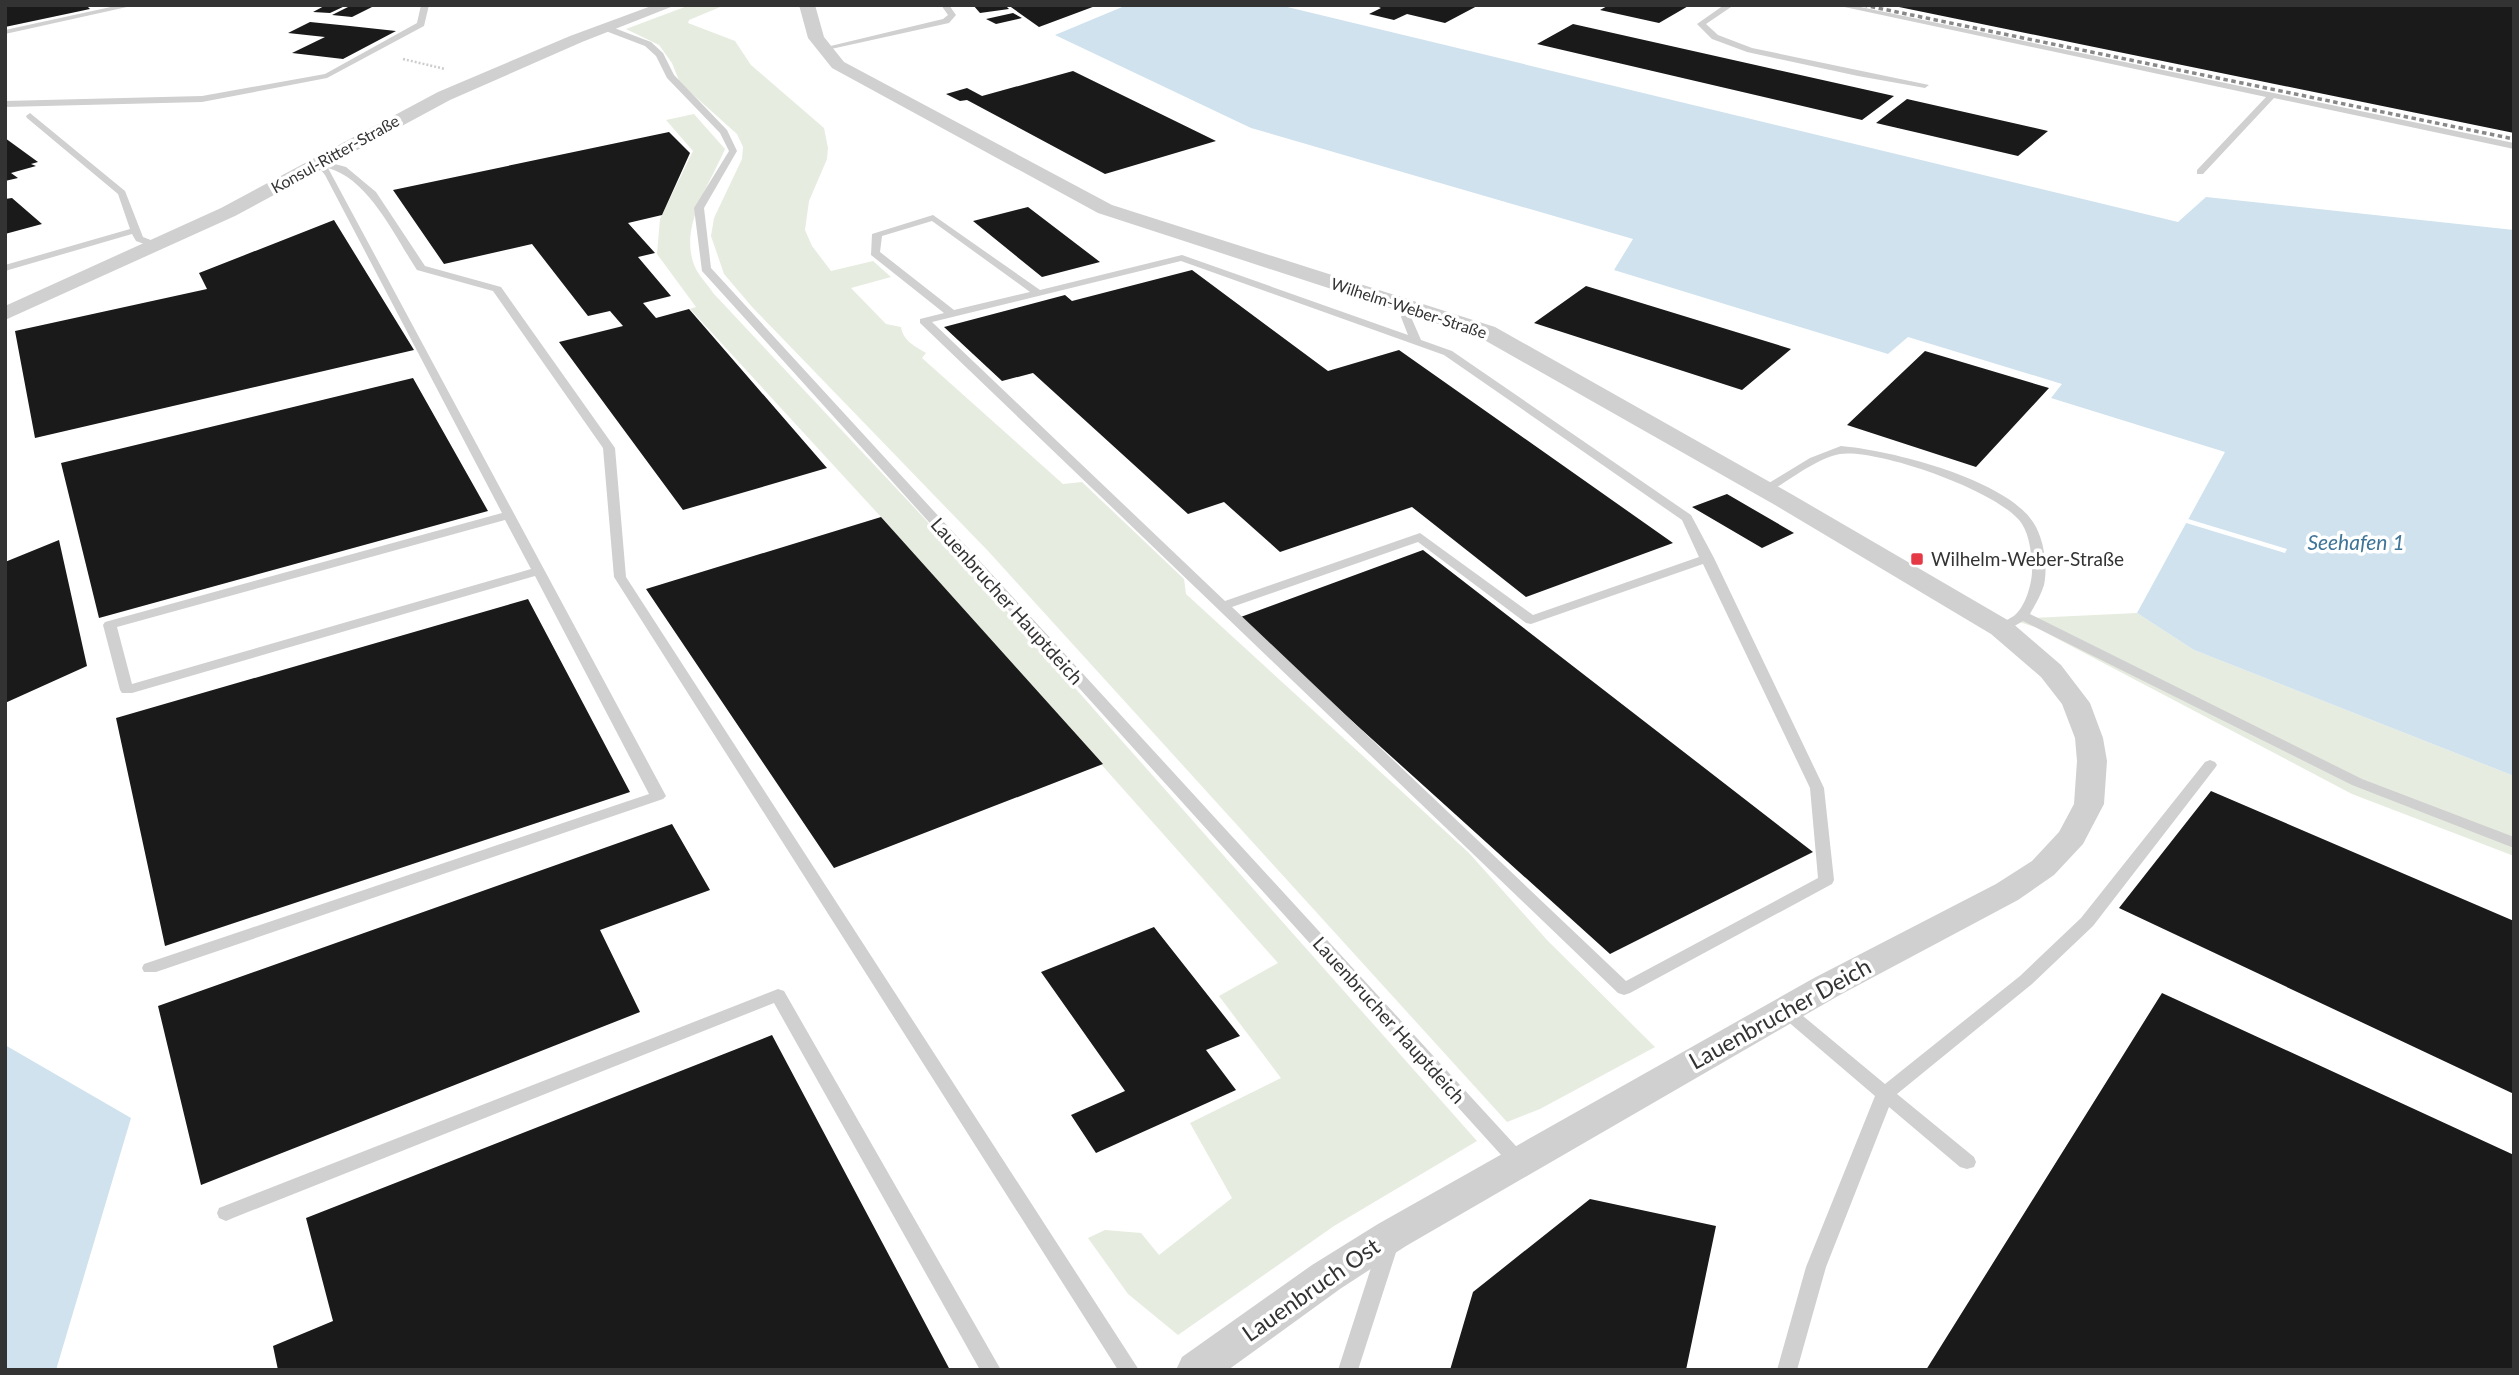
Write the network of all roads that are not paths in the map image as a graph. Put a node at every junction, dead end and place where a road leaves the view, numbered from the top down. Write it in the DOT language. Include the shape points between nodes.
graph roads {
  1 [pos="425,5"];
  2 [pos="669,5"];
  3 [pos="807,5"];
  4 [pos="945,5"];
  5 [pos="1730,5"];
  6 [pos="1839,5"];
  7 [pos="126,6"];
  8 [pos="606,28"];
  9 [pos="5,33"];
  10 [pos="822,49"];
  11 [pos="1926,85"];
  12 [pos="2272,95"];
  13 [pos="5,104"];
  14 [pos="30,116"];
  15 [pos="2514,146"];
  16 [pos="320,163"];
  17 [pos="2200,172"];
  18 [pos="136,230"];
  19 [pos="158,246"];
  20 [pos="5,268"];
  21 [pos="1038,293"];
  22 [pos="1411,307"];
  23 [pos="5,314"];
  24 [pos="953,314"];
  25 [pos="1416,341"];
  26 [pos="1765,489"];
  27 [pos="508,515"];
  28 [pos="1707,558"];
  29 [pos="538,570"];
  30 [pos="1223,606"];
  31 [pos="2012,622"];
  32 [pos="2089,738"];
  33 [pos="2210,765"];
  34 [pos="2514,844"];
  35 [pos="150,968"];
  36 [pos="1785,1010"];
  37 [pos="1885,1094"];
  38 [pos="1519,1162"];
  39 [pos="1967,1162"];
  40 [pos="226,1213"];
  41 [pos="1392,1234"];
  42 [pos="990,1370"];
  43 [pos="1129,1370"];
  44 [pos="1196,1370"];
  45 [pos="1348,1370"];
  46 [pos="1787,1370"];
  1 -- 13 [label="lane" via="421,24 327,76 202,99"];
  2 -- 8 [label="street, Konsul-Ritter-Straße"];
  3 -- 10 [label="street"];
  4 -- 10 [label="lane" via="952,15 946,21"];
  5 -- 11 [label="lane" via="1701,24 1716,37 1777,56"];
  6 -- 12 [label="lane"];
  7 -- 9 [label="lane"];
  8 -- 16 [label="street, Konsul-Ritter-Straße" via="484,78"];
  8 -- 38 [label="lane, Lauenbrucher Hauptdeich" via="648,44 660,55 670,76 724,132 733,151 699,208 706,269"];
  10 -- 22 [label="street, Wilhelm-Weber-Straße" via="838,65 1105,209"];
  12 -- 15 [label="lane"];
  12 -- 17 [label="lane"];
  14 -- 18 [label="lane" via="122,193"];
  16 -- 19 [label="street, Konsul-Ritter-Straße"];
  16 -- 27 [label="lane"];
  16 -- 43 [label="lane" via="343,169 373,194 421,268 497,289 608,448 620,577"];
  18 -- 19 [label="lane" via="139,239"];
  18 -- 20 [label="lane"];
  19 -- 23 [label="street, Konsul-Ritter-Straße"];
  21 -- 24 [label="lane"];
  21 -- 24 [label="lane" via="933,218 877,234 875,253"];
  21 -- 25 [label="lane" via="1182,258"];
  22 -- 25 [label="lane" via="1406,317"];
  22 -- 26 [label="street, Wilhelm-Weber-Straße" via="1488,332"];
  24 -- 30 [label="lane" via="924,321"];
  25 -- 28 [label="lane" via="1448,353 1687,518"];
  26 -- 31 [label="street, Wilhelm-Weber-Straße"];
  26 -- 31 [label="lane" via="1839,450 1891,456 1996,496 2028,522 2037,559 2038,581"];
  27 -- 29 [label="lane"];
  27 -- 29 [label="lane" via="110,625 127,690"];
  28 -- 30 [label="lane" via="1531,620 1420,537"];
  28 -- 30 [label="lane" via="1817,788 1826,880 1623,989"];
  29 -- 35 [label="lane" via="658,796"];
  31 -- 32 [label="street, Wilhelm-Weber-Straße" via="2076,703"];
  31 -- 34 [label="lane" via="2357,782"];
  32 -- 36 [label="street, Lauenbrucher Deich" via="2089,804 2072,837 2043,868 2007,892"];
  33 -- 37 [label="lane" via="2087,922 2026,980"];
  36 -- 37 [label="lane"];
  36 -- 38 [label="street, Lauenbrucher Deich"];
  37 -- 39 [label="lane"];
  37 -- 46 [label="lane" via="1816,1268"];
  38 -- 41 [label="street, Lauenbrucher Deich"];
  40 -- 42 [label="lane" via="778,995"];
  41 -- 44 [label="street, Lauenbruch Ost"];
  41 -- 45 [label="lane"];
}
